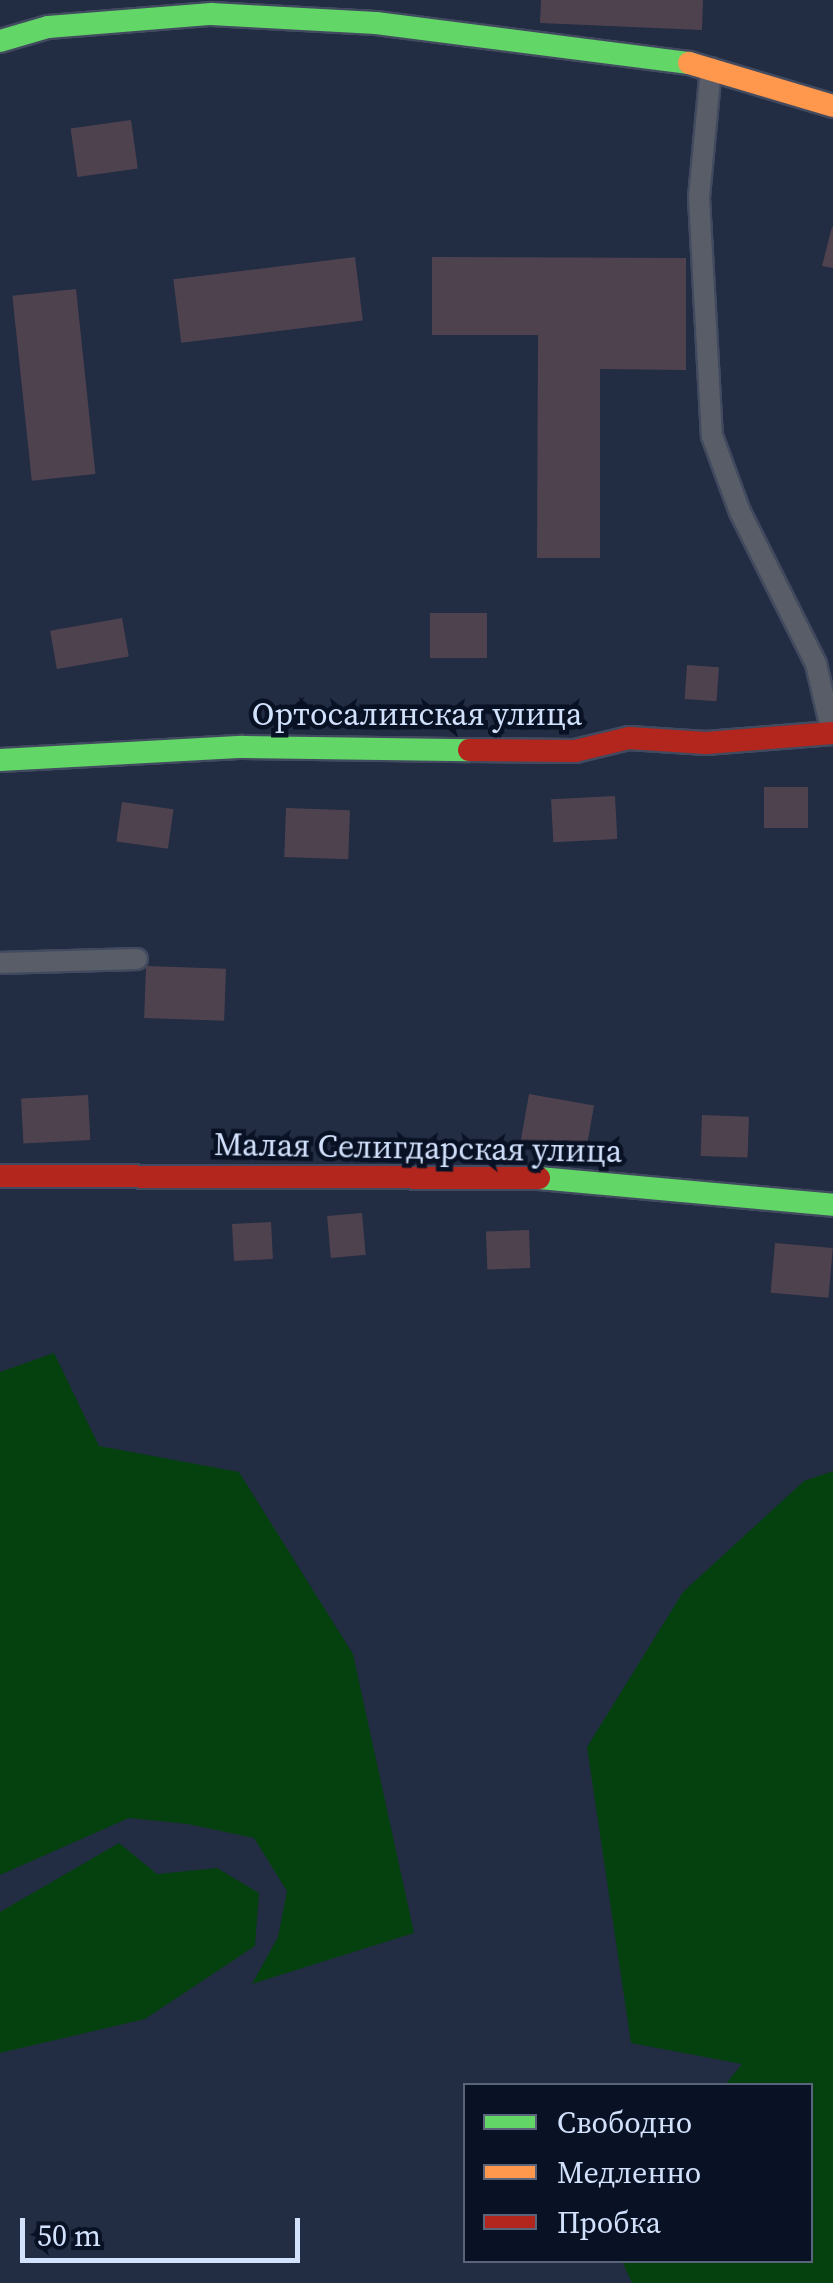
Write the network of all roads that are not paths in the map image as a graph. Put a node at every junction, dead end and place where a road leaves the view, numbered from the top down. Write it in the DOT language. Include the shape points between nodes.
graph roads {
  1 [pos="0,41"];
  2 [pos="711,66"];
  3 [pos="833,106"];
  4 [pos="832,733"];
  5 [pos="0,760"];
  6 [pos="137,958"];
  7 [pos="0,963"];
  8 [pos="0,1176"];
  9 [pos="833,1206"];
  1 -- 2 [label="street" via="48,27 210,14 376,23"];
  2 -- 3 [label="street"];
  2 -- 4 [label="lane" via="699,198 712,436 740,512 816,664"];
  4 -- 5 [label="street, Ортосалинская улица" via="706,742 629,738 575,751 243,747"];
  6 -- 7 [label="lane"];
  8 -- 9 [label="street, Малая Селигдарская улица" via="600,1178"];
}
